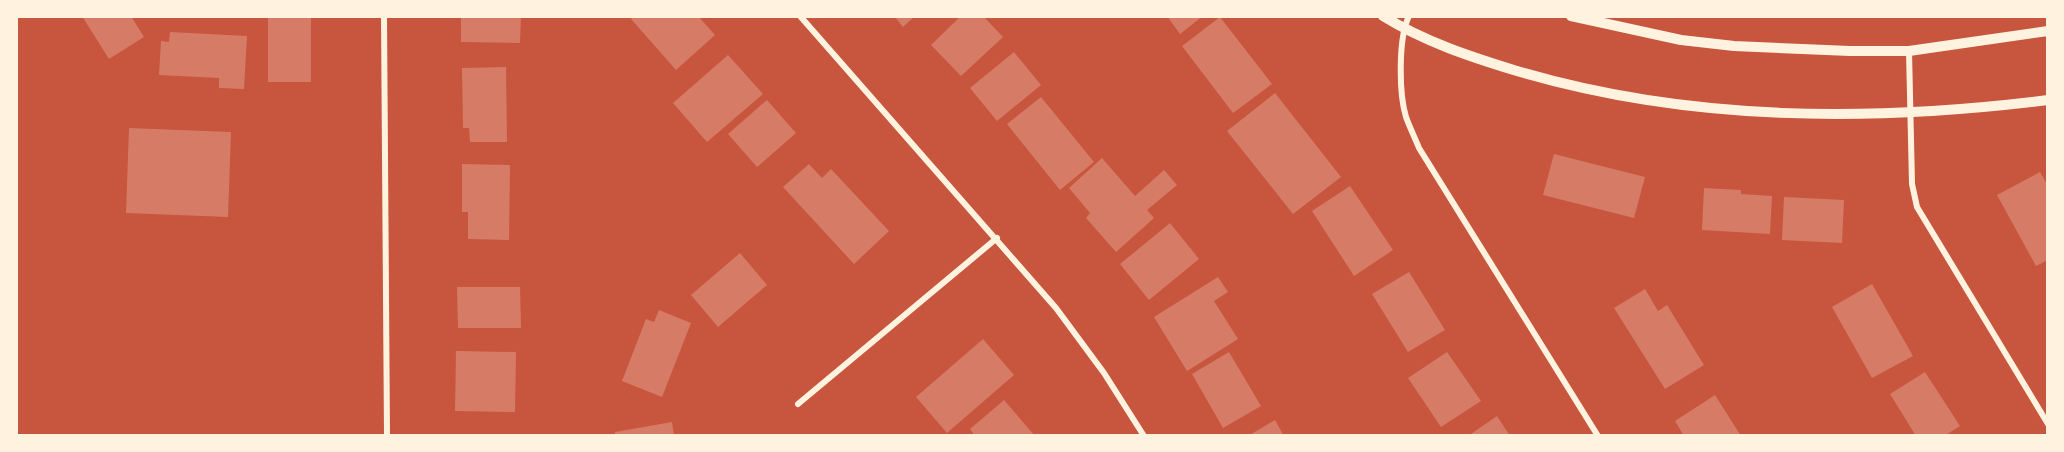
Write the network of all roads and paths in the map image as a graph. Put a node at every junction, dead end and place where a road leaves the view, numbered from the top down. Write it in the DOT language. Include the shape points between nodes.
graph roads {
  1 [pos="384,16"];
  2 [pos="800,16"];
  3 [pos="1383,16"];
  4 [pos="1408,16"];
  5 [pos="1571,16"];
  6 [pos="1403,28"];
  7 [pos="2048,31"];
  8 [pos="1909,51"];
  9 [pos="2048,100"];
  10 [pos="1911,113"];
  11 [pos="997,238"];
  12 [pos="798,404"];
  13 [pos="2048,424"];
  14 [pos="387,435"];
  15 [pos="1144,435"];
  16 [pos="1598,435"];
  1 -- 14 [label="street"];
  2 -- 11 [label="street"];
  3 -- 6 [label="street"];
  4 -- 6 [label="street"];
  5 -- 8 [label="street" via="1681,40 1734,46"];
  6 -- 10 [label="street" via="1470,57 1526,74 1655,102 1721,110"];
  6 -- 16 [label="street" via="1403,99 1419,148"];
  7 -- 8 [label="street"];
  8 -- 10 [label="street"];
  9 -- 10 [label="street"];
  10 -- 13 [label="street" via="1912,184 1917,207"];
  11 -- 12 [label="street"];
  11 -- 15 [label="street" via="1056,308"];
}
